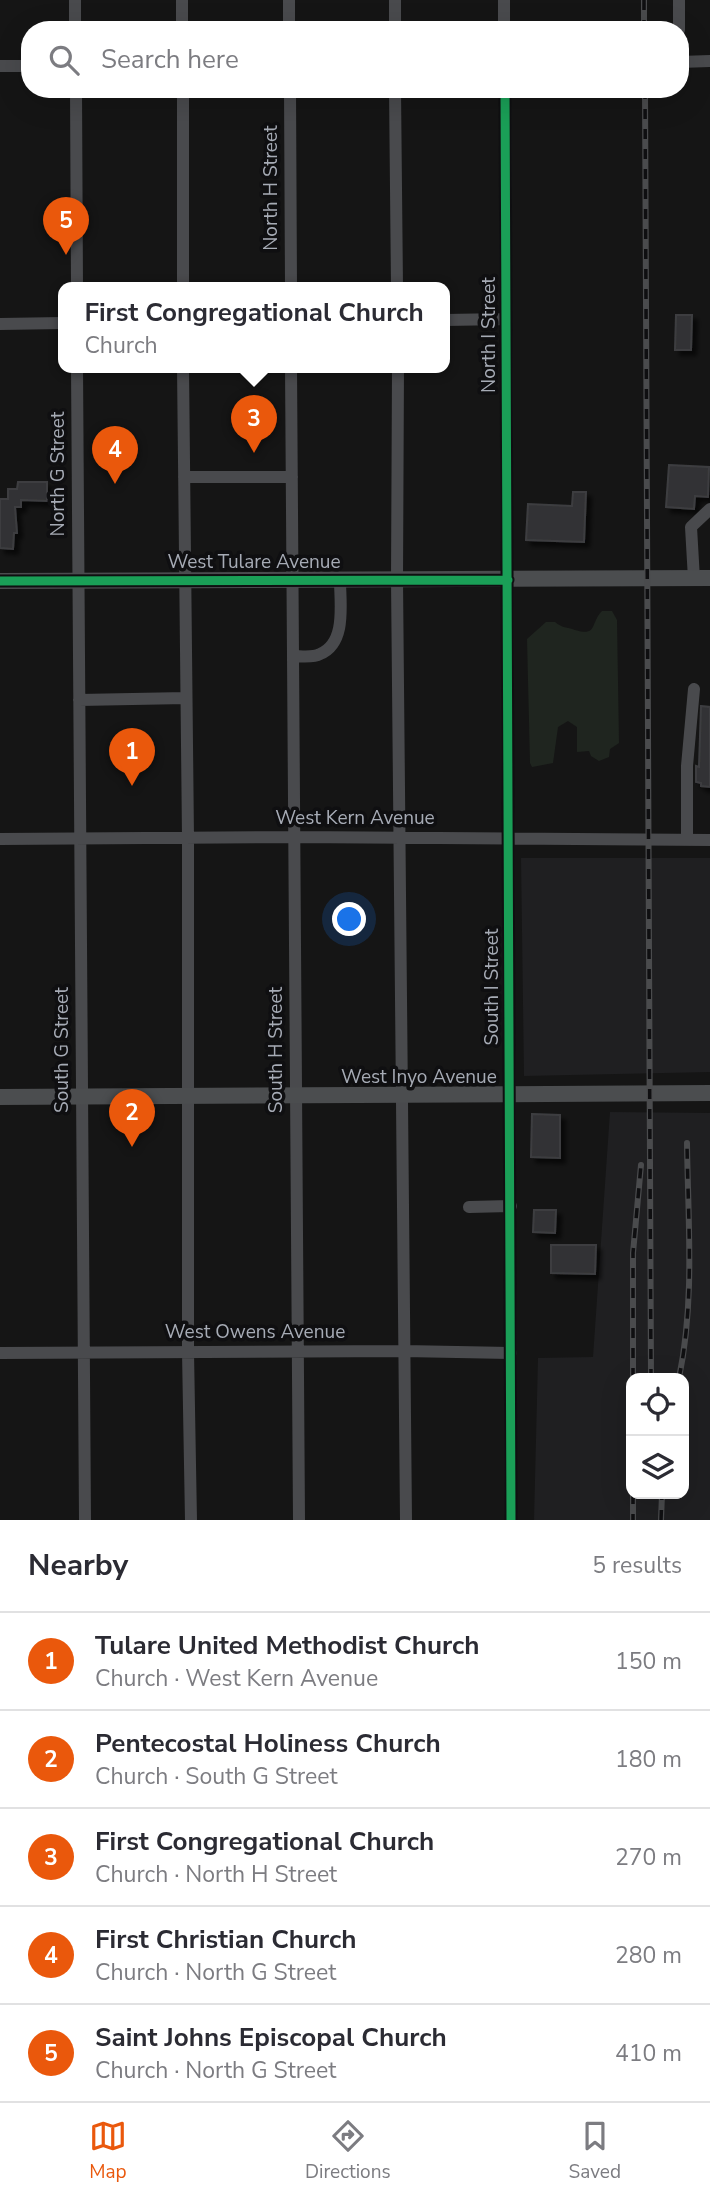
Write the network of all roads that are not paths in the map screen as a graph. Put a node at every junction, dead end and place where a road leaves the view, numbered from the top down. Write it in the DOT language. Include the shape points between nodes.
graph roads {
  1 [pos="75,0"];
  2 [pos="182,0"];
  3 [pos="289,0"];
  4 [pos="395,0"];
  5 [pos="504,0"];
  6 [pos="679,0"];
  7 [pos="75,21"];
  8 [pos="183,21"];
  9 [pos="289,21"];
  10 [pos="395,21"];
  11 [pos="504,21"];
  12 [pos="679,21"];
  13 [pos="710,61"];
  14 [pos="689,62"];
  15 [pos="0,66"];
  16 [pos="21,66"];
  17 [pos="76,98"];
  18 [pos="183,98"];
  19 [pos="290,98"];
  20 [pos="396,98"];
  21 [pos="505,98"];
  22 [pos="77,282"];
  23 [pos="183,282"];
  24 [pos="291,282"];
  25 [pos="397,282"];
  26 [pos="506,319"];
  27 [pos="450,320"];
  28 [pos="58,323"];
  29 [pos="0,324"];
  30 [pos="77,373"];
  31 [pos="183,373"];
  32 [pos="291,373"];
  33 [pos="398,373"];
  34 [pos="184,477"];
  35 [pos="292,477"];
  36 [pos="710,509"];
  37 [pos="293,579"];
  38 [pos="702,579"];
  39 [pos="78,580"];
  40 [pos="185,580"];
  41 [pos="340,580"];
  42 [pos="397,580"];
  43 [pos="508,580"];
  44 [pos="0,581"];
  45 [pos="293,656"];
  46 [pos="694,689"];
  47 [pos="186,698"];
  48 [pos="79,700"];
  49 [pos="295,837"];
  50 [pos="80,838"];
  51 [pos="188,838"];
  52 [pos="401,838"];
  53 [pos="509,838"];
  54 [pos="0,839"];
  55 [pos="687,839"];
  56 [pos="710,840"];
  57 [pos="710,1093"];
  58 [pos="510,1094"];
  59 [pos="296,1095"];
  60 [pos="404,1095"];
  61 [pos="189,1096"];
  62 [pos="0,1097"];
  63 [pos="81,1097"];
  64 [pos="511,1206"];
  65 [pos="468,1207"];
  66 [pos="298,1351"];
  67 [pos="404,1351"];
  68 [pos="83,1352"];
  69 [pos="188,1352"];
  70 [pos="0,1353"];
  71 [pos="511,1353"];
  72 [pos="85,1520"];
  73 [pos="191,1520"];
  74 [pos="299,1520"];
  75 [pos="406,1520"];
  76 [pos="511,1520"];
  1 -- 7 [label="street"];
  2 -- 8 [label="street"];
  3 -- 9 [label="street"];
  4 -- 10 [label="street"];
  5 -- 11 [label="street"];
  6 -- 12 [label="street"];
  13 -- 14 [label="street"];
  15 -- 16 [label="street"];
  17 -- 22 [label="street"];
  18 -- 23 [label="street"];
  19 -- 24 [label="street, North H Street"];
  20 -- 25 [label="street"];
  21 -- 26 [label="street, North I Street"];
  26 -- 27 [label="street"];
  26 -- 43 [label="street, North I Street"];
  28 -- 29 [label="street"];
  30 -- 39 [label="street, North G Street"];
  31 -- 34 [label="street"];
  32 -- 35 [label="street"];
  33 -- 42 [label="street"];
  34 -- 35 [label="street"];
  34 -- 40 [label="street"];
  35 -- 37 [label="street"];
  36 -- 38 [label="street" via="691,527"];
  37 -- 40 [label="main road, West Tulare Avenue"];
  37 -- 41 [label="main road, West Tulare Avenue"];
  37 -- 45 [label="street, South H Street"];
  38 -- 43 [label="main road, West Tulare Avenue"];
  39 -- 40 [label="main road, West Tulare Avenue"];
  39 -- 44 [label="main road, West Tulare Avenue"];
  39 -- 48 [label="street, South G Street"];
  40 -- 47 [label="street"];
  41 -- 42 [label="main road, West Tulare Avenue"];
  41 -- 45 [label="street" via="340,628 333,646 319,656"];
  42 -- 43 [label="main road, West Tulare Avenue"];
  42 -- 52 [label="street"];
  43 -- 53 [label="street, South I Street"];
  45 -- 49 [label="street, South H Street"];
  46 -- 55 [label="street"];
  47 -- 48 [label="street"];
  47 -- 51 [label="street"];
  48 -- 50 [label="street, South G Street"];
  49 -- 51 [label="street, West Kern Avenue"];
  49 -- 52 [label="street, West Kern Avenue"];
  49 -- 59 [label="street, South H Street"];
  50 -- 51 [label="street, West Kern Avenue"];
  50 -- 54 [label="street, West Kern Avenue"];
  50 -- 63 [label="street, South G Street"];
  51 -- 61 [label="street"];
  52 -- 53 [label="street, West Kern Avenue"];
  52 -- 60 [label="street"];
  53 -- 55 [label="street, West Kern Avenue"];
  53 -- 58 [label="street, South I Street"];
  55 -- 56 [label="street, West Kern Avenue"];
  57 -- 58 [label="main road, West Inyo Avenue"];
  58 -- 60 [label="main road, West Inyo Avenue"];
  58 -- 64 [label="street, South I Street"];
  59 -- 60 [label="main road, West Inyo Avenue"];
  59 -- 61 [label="main road, West Inyo Avenue"];
  59 -- 66 [label="street, South H Street"];
  60 -- 67 [label="street"];
  61 -- 63 [label="main road, West Inyo Avenue"];
  61 -- 69 [label="street"];
  62 -- 63 [label="main road, West Inyo Avenue"];
  63 -- 68 [label="street, South G Street"];
  64 -- 65 [label="street"];
  64 -- 71 [label="street, South I Street"];
  66 -- 67 [label="street, West Owens Avenue"];
  66 -- 69 [label="street, West Owens Avenue"];
  66 -- 74 [label="street, South H Street"];
  67 -- 71 [label="street, West Owens Avenue"];
  67 -- 75 [label="street"];
  68 -- 69 [label="street, West Owens Avenue"];
  68 -- 70 [label="street, West Owens Avenue"];
  68 -- 72 [label="street, South G Street"];
  69 -- 73 [label="street"];
  71 -- 76 [label="street, South I Street"];
}
